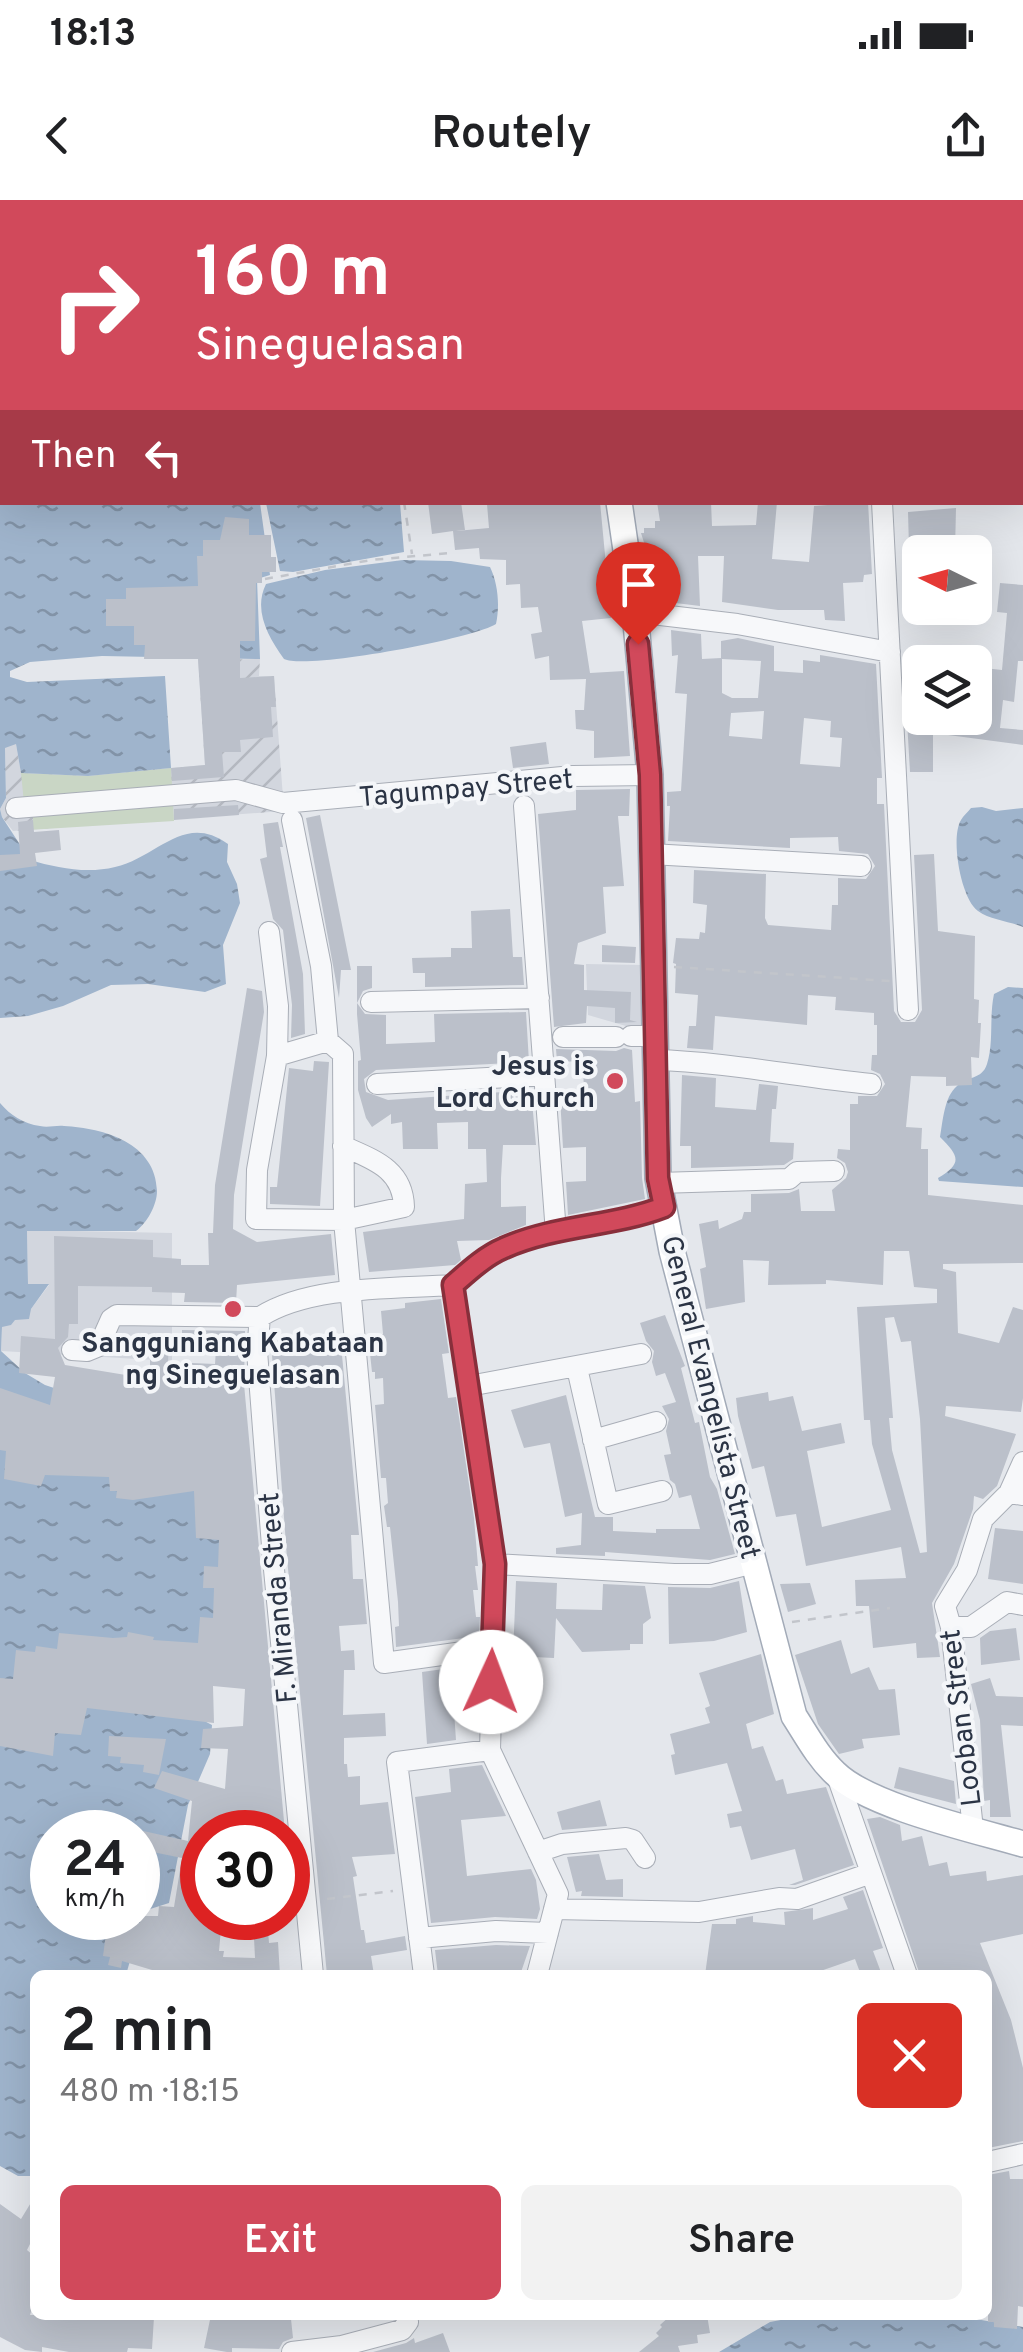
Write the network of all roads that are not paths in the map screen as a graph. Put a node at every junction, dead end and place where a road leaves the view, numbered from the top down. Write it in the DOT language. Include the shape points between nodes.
graph roads {
  1 [pos="619,505"];
  2 [pos="882,505"];
  3 [pos="634,612"];
  4 [pos="890,652"];
  5 [pos="650,775"];
  6 [pos="524,806"];
  7 [pos="16,808"];
  8 [pos="288,811"];
  9 [pos="651,854"];
  10 [pos="861,866"];
  11 [pos="268,932"];
  12 [pos="539,998"];
  13 [pos="371,1002"];
  14 [pos="908,1010"];
  15 [pos="563,1037"];
  16 [pos="328,1040"];
  17 [pos="639,1042"];
  18 [pos="277,1056"];
  19 [pos="546,1075"];
  20 [pos="377,1084"];
  21 [pos="870,1084"];
  22 [pos="343,1146"];
  23 [pos="834,1172"];
  24 [pos="662,1195"];
  25 [pos="344,1220"];
  26 [pos="556,1232"];
  27 [pos="453,1285"];
  28 [pos="353,1292"];
  29 [pos="260,1317"];
  30 [pos="72,1350"];
  31 [pos="641,1354"];
  32 [pos="577,1368"];
  33 [pos="469,1386"];
  34 [pos="656,1422"];
  35 [pos="593,1440"];
  36 [pos="1023,1462"];
  37 [pos="662,1490"];
  38 [pos="1016,1494"];
  39 [pos="754,1563"];
  40 [pos="495,1564"];
  41 [pos="1023,1604"];
  42 [pos="948,1617"];
  43 [pos="492,1648"];
  44 [pos="490,1750"];
  45 [pos="837,1776"];
  46 [pos="973,1829"];
  47 [pos="1023,1844"];
  48 [pos="538,1852"];
  49 [pos="644,1858"];
  50 [pos="872,1874"];
  51 [pos="554,1909"];
  52 [pos="548,1932"];
  53 [pos="419,1938"];
  54 [pos="313,1970"];
  55 [pos="423,1970"];
  56 [pos="539,1970"];
  57 [pos="905,1970"];
  58 [pos="1023,2154"];
  59 [pos="992,2161"];
  60 [pos="407,2320"];
  61 [pos="292,2352"];
  1 -- 3 [label="main road, General Evangelista Street"];
  2 -- 4 [label="street"];
  3 -- 4 [label="street"];
  3 -- 5 [label="main road, General Evangelista Street"];
  4 -- 14 [label="street"];
  5 -- 8 [label="street, Tagumpay Street" via="573,776"];
  5 -- 9 [label="main road, General Evangelista Street"];
  6 -- 12 [label="street"];
  7 -- 8 [label="street" via="236,790"];
  8 -- 16 [label="street" via="321,966"];
  9 -- 10 [label="street"];
  9 -- 17 [label="main road, General Evangelista Street" via="652,966"];
  11 -- 18 [label="street"];
  12 -- 13 [label="street"];
  12 -- 19 [label="street"];
  15 -- 17 [label="street"];
  16 -- 18 [label="street"];
  16 -- 22 [label="street" via="344,1054"];
  17 -- 21 [label="street" via="731,1065"];
  17 -- 24 [label="main road, General Evangelista Street"];
  18 -- 25 [label="street" via="256,1219"];
  19 -- 20 [label="street"];
  19 -- 26 [label="street"];
  22 -- 25 [label="street"];
  22 -- 25 [label="street" via="383,1164 404,1188 404,1207"];
  23 -- 24 [label="street"];
  24 -- 26 [label="street" via="633,1219"];
  24 -- 39 [label="main road, General Evangelista Street"];
  25 -- 28 [label="street"];
  26 -- 27 [label="street" via="504,1248"];
  27 -- 28 [label="street"];
  27 -- 33 [label="street"];
  28 -- 29 [label="street" via="282,1303"];
  28 -- 43 [label="street" via="384,1663"];
  29 -- 30 [label="street" via="116,1315 99,1346"];
  29 -- 54 [label="street, F. Miranda Street" via="267,1484"];
  31 -- 32 [label="street"];
  32 -- 33 [label="street"];
  32 -- 35 [label="street"];
  33 -- 40 [label="street"];
  34 -- 35 [label="street"];
  35 -- 37 [label="street" via="608,1504"];
  36 -- 38 [label="street"];
  38 -- 42 [label="street" via="983,1519"];
  39 -- 40 [label="street" via="710,1574"];
  39 -- 45 [label="main road, General Evangelista Street" via="794,1716"];
  40 -- 43 [label="street"];
  41 -- 42 [label="street" via="1007,1602 971,1628"];
  42 -- 46 [label="street, Looban Street"];
  43 -- 44 [label="street"];
  44 -- 48 [label="street"];
  44 -- 53 [label="street" via="397,1762"];
  45 -- 46 [label="main road, General Evangelista Street" via="886,1801"];
  45 -- 50 [label="street"];
  46 -- 47 [label="main road, General Evangelista Street"];
  48 -- 49 [label="street" via="626,1838"];
  48 -- 51 [label="street" via="558,1894"];
  50 -- 51 [label="street" via="797,1899 699,1912"];
  50 -- 57 [label="street"];
  51 -- 52 [label="street"];
  52 -- 53 [label="street"];
  52 -- 56 [label="street"];
  53 -- 55 [label="street"];
  58 -- 59 [label="street"];
  60 -- 61 [label="street" via="402,2330"];
}
